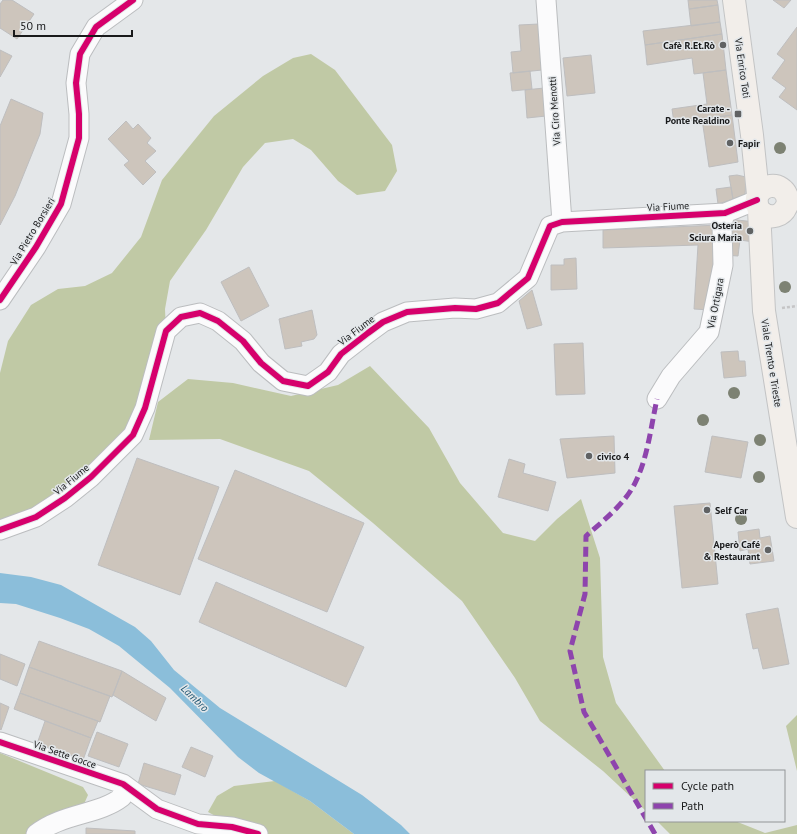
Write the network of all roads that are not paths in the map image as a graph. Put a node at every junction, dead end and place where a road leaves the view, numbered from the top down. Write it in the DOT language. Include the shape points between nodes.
graph roads {
  1 [pos="133,0"];
  2 [pos="546,0"];
  3 [pos="734,0"];
  4 [pos="777,197"];
  5 [pos="725,212"];
  6 [pos="562,222"];
  7 [pos="762,263"];
  8 [pos="0,300"];
  9 [pos="657,400"];
  10 [pos="792,460"];
  11 [pos="797,516"];
  12 [pos="0,530"];
  13 [pos="0,742"];
  14 [pos="122,784"];
  15 [pos="36,834"];
  16 [pos="258,834"];
  1 -- 8 [label="street, Via Pietro Borsieri" via="96,27 80,54 76,83 80,114 79,138 61,204"];
  2 -- 6 [label="street, Via Ciro Menotti"];
  3 -- 4 [label="main road, Via Enrico Toti" via="752,136"];
  4 -- 5 [label="street, Via Fiume"];
  4 -- 7 [label="main road, Via Enrico Toti"];
  5 -- 6 [label="street, Via Fiume"];
  5 -- 9 [label="street, Via Ortigara" via="722,225 722,265 709,332 671,376"];
  6 -- 12 [label="street, Via Fiume" via="550,226 528,278 498,303 476,310 455,308 406,312 383,322 341,354 328,372 308,386 283,381 218,321 200,313 181,317 166,331 145,408 134,435 91,477 65,498 36,517"];
  7 -- 10 [label="main road, Viale Trento e Trieste" via="764,311"];
  10 -- 11 [label="main road, Viale Trento e Trieste"];
  13 -- 14 [label="street, Via Sette Gocce"];
  14 -- 15 [label="street" via="122,797 114,803 61,819"];
  14 -- 16 [label="street, Via Sette Gocce" via="157,809 198,824 232,827"];
}
